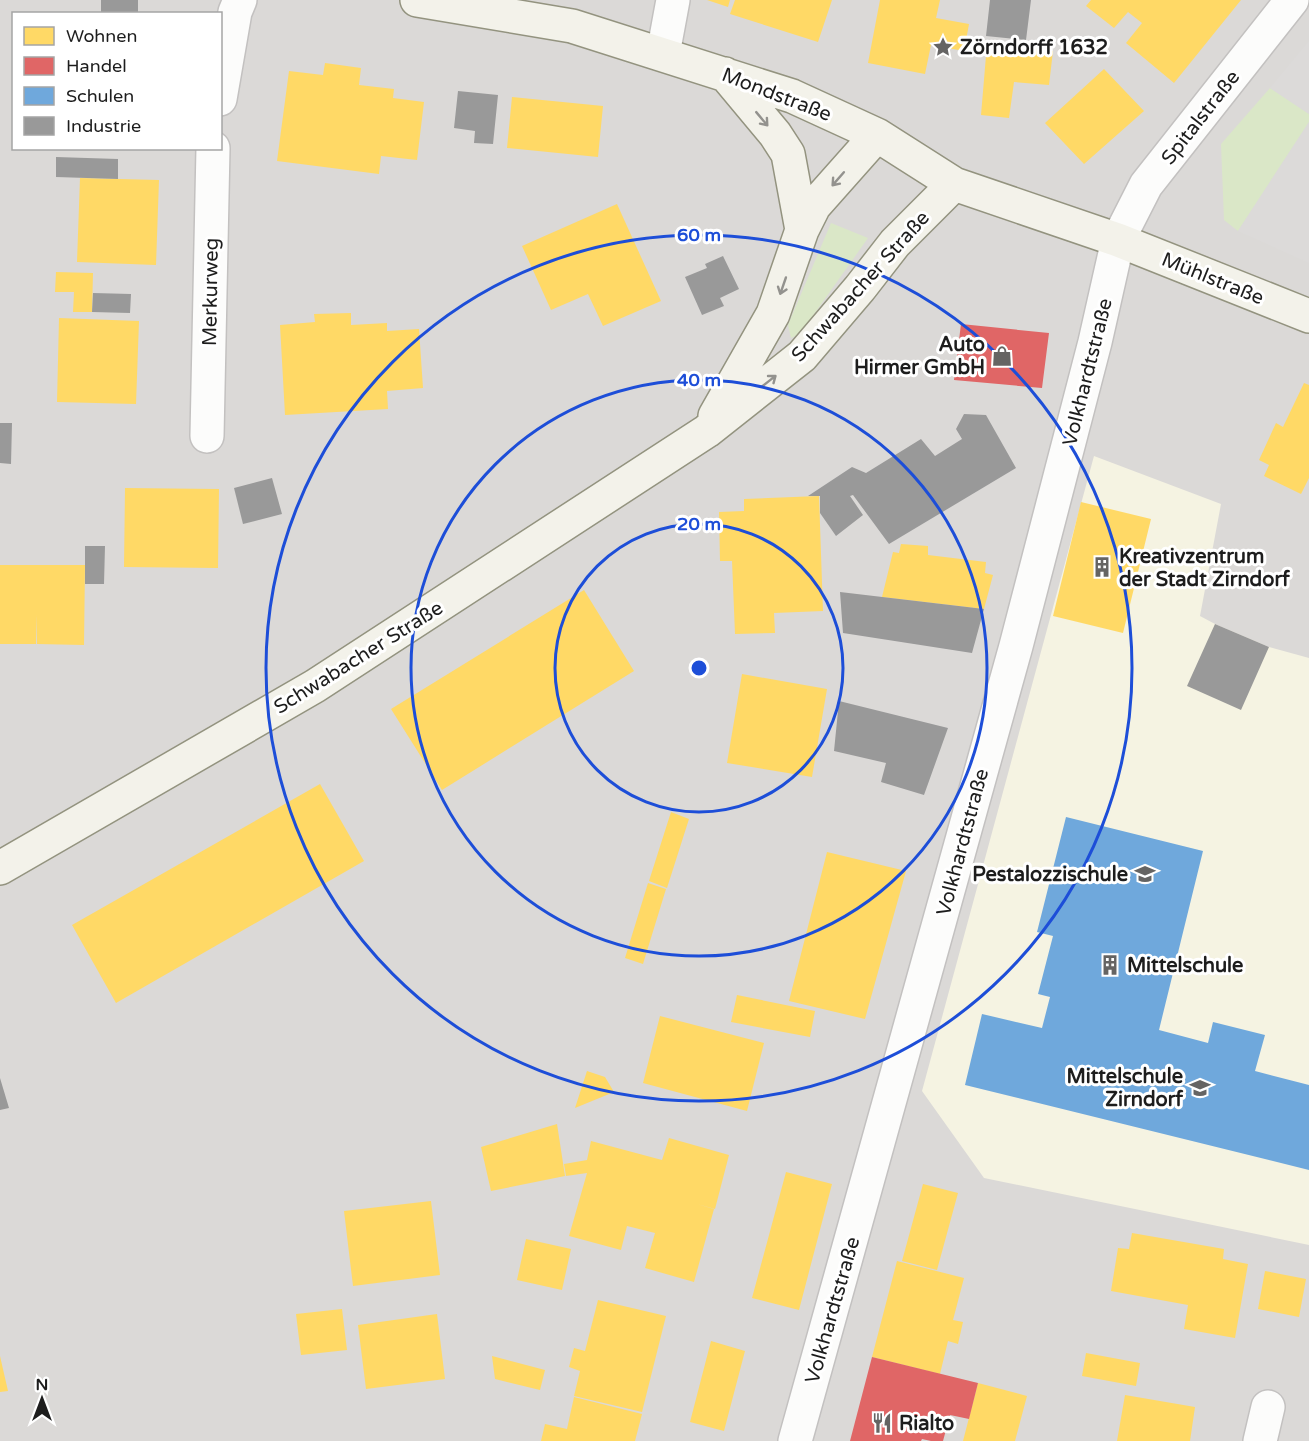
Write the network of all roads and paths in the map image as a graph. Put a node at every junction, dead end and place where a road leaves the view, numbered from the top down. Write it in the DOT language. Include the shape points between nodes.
graph roads {
  1 [pos="240,0"];
  2 [pos="417,0"];
  3 [pos="673,0"];
  4 [pos="1292,0"];
  5 [pos="663,54"];
  6 [pos="725,74"];
  7 [pos="222,87"];
  8 [pos="877,135"];
  9 [pos="213,150"];
  10 [pos="954,184"];
  11 [pos="802,230"];
  12 [pos="1118,240"];
  13 [pos="1309,316"];
  14 [pos="707,431"];
  15 [pos="207,436"];
  16 [pos="0,868"];
  17 [pos="1268,1407"];
  18 [pos="795,1441"];
  19 [pos="1260,1441"];
  1 -- 7 [label="street"];
  2 -- 5 [label="street, Mondstraße" via="572,26"];
  3 -- 5 [label="street"];
  4 -- 12 [label="street, Spitalstraße" via="1146,185"];
  5 -- 6 [label="street, Mondstraße"];
  6 -- 8 [label="street, Mondstraße" via="792,96"];
  6 -- 11 [label="street, one-way" via="788,154"];
  8 -- 10 [label="street, Mondstraße"];
  8 -- 11 [label="street, Schwabacher Straße, one-way" via="814,206"];
  9 -- 15 [label="street, Merkurweg"];
  10 -- 12 [label="street, Mondstraße"];
  14 -- 10 [label="street, Schwabacher Straße, one-way" via="802,356 895,243"];
  11 -- 14 [label="street, Schwabacher Straße, one-way" via="773,314"];
  12 -- 13 [label="street, Mühlstraße"];
  12 -- 18 [label="street, Volkhardtstraße" via="1016,646"];
  14 -- 16 [label="street, Schwabacher Straße" via="315,686"];
  17 -- 19 [label="street"];
}
